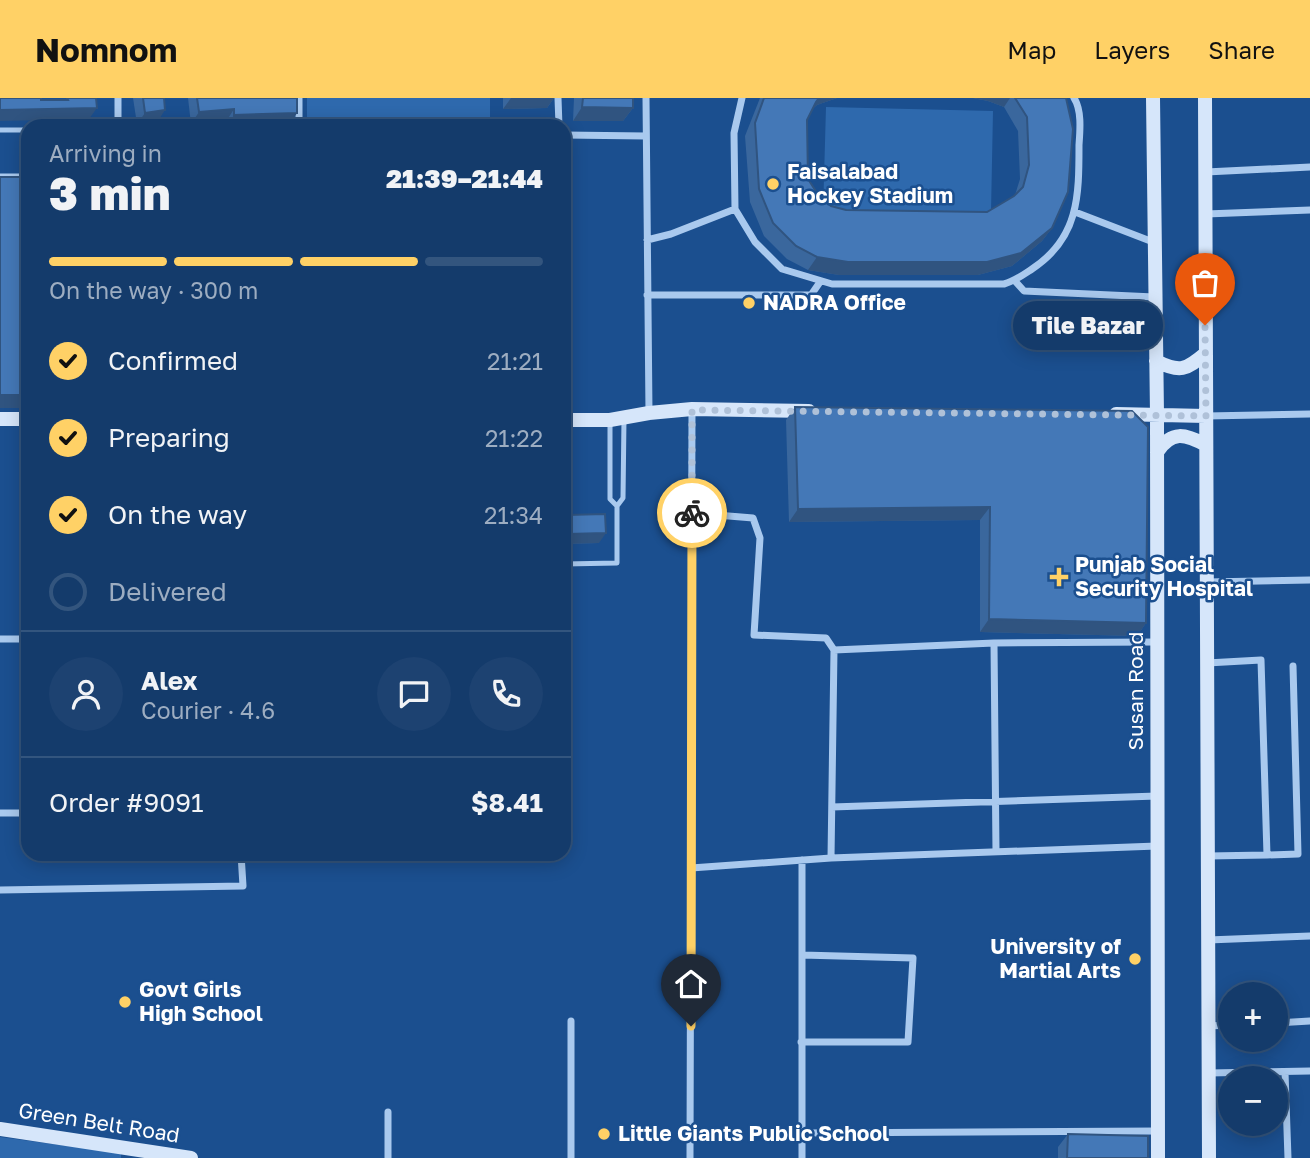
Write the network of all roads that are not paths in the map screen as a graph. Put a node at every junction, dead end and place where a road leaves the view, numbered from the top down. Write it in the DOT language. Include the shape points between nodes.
graph roads {
  1 [pos="118,98"];
  2 [pos="299,98"];
  3 [pos="558,98"];
  4 [pos="646,98"];
  5 [pos="742,98"];
  6 [pos="1153,98"];
  7 [pos="1205,98"];
  8 [pos="1078,99"];
  9 [pos="118,119"];
  10 [pos="299,119"];
  11 [pos="559,119"];
  12 [pos="0,130"];
  13 [pos="21,130"];
  14 [pos="571,135"];
  15 [pos="646,136"];
  16 [pos="1310,167"];
  17 [pos="1205,172"];
  18 [pos="0,176"];
  19 [pos="21,176"];
  20 [pos="735,209"];
  21 [pos="1310,210"];
  22 [pos="1075,212"];
  23 [pos="1205,214"];
  24 [pos="647,240"];
  25 [pos="1153,242"];
  26 [pos="1015,281"];
  27 [pos="820,282"];
  28 [pos="647,295"];
  29 [pos="1154,297"];
  30 [pos="1206,353"];
  31 [pos="1156,361"];
  32 [pos="692,410"];
  33 [pos="829,411"];
  34 [pos="649,413"];
  35 [pos="1102,414"];
  36 [pos="1157,414"];
  37 [pos="1310,414"];
  38 [pos="1206,416"];
  39 [pos="0,419"];
  40 [pos="21,419"];
  41 [pos="617,419"];
  42 [pos="571,420"];
  43 [pos="1206,445"];
  44 [pos="1157,452"];
  45 [pos="617,506"];
  46 [pos="692,513"];
  47 [pos="571,564"];
  48 [pos="1310,580"];
  49 [pos="1207,582"];
  50 [pos="0,639"];
  51 [pos="21,639"];
  52 [pos="1157,642"];
  53 [pos="994,643"];
  54 [pos="834,650"];
  55 [pos="1207,663"];
  56 [pos="1293,666"];
  57 [pos="1157,796"];
  58 [pos="996,802"];
  59 [pos="832,807"];
  60 [pos="0,813"];
  61 [pos="21,813"];
  62 [pos="1157,846"];
  63 [pos="996,852"];
  64 [pos="1268,855"];
  65 [pos="1208,856"];
  66 [pos="831,858"];
  67 [pos="802,860"];
  68 [pos="241,861"];
  69 [pos="691,867"];
  70 [pos="0,890"];
  71 [pos="1310,936"];
  72 [pos="1208,940"];
  73 [pos="802,955"];
  74 [pos="571,1021"];
  75 [pos="1310,1021"];
  76 [pos="1288,1022"];
  77 [pos="1208,1026"];
  78 [pos="1218,1026"];
  79 [pos="802,1042"];
  80 [pos="1310,1071"];
  81 [pos="1288,1072"];
  82 [pos="1208,1073"];
  83 [pos="1218,1073"];
  84 [pos="387,1112"];
  85 [pos="0,1129"];
  86 [pos="1157,1132"];
  87 [pos="802,1133"];
  88 [pos="1287,1136"];
  89 [pos="130,1153"];
  90 [pos="191,1158"];
  91 [pos="388,1158"];
  92 [pos="571,1158"];
  93 [pos="690,1158"];
  94 [pos="802,1158"];
  95 [pos="1158,1158"];
  96 [pos="1209,1158"];
  97 [pos="1288,1158"];
  1 -- 9 [label="street"];
  2 -- 10 [label="street"];
  3 -- 11 [label="street"];
  4 -- 15 [label="street"];
  5 -- 20 [label="street" via="734,134"];
  6 -- 25 [label="street, Susan Road"];
  7 -- 17 [label="street"];
  8 -- 22 [label="street"];
  12 -- 13 [label="lane"];
  14 -- 15 [label="street"];
  15 -- 24 [label="street"];
  16 -- 17 [label="street"];
  17 -- 23 [label="street"];
  18 -- 19 [label="lane"];
  20 -- 24 [label="street"];
  20 -- 27 [label="street" via="755,242 782,269"];
  21 -- 23 [label="street"];
  22 -- 25 [label="street"];
  22 -- 26 [label="street" via="1061,242 1044,262"];
  23 -- 30 [label="street"];
  24 -- 28 [label="street"];
  25 -- 29 [label="street, Susan Road"];
  26 -- 27 [label="street"];
  26 -- 29 [label="street" via="1024,291"];
  27 -- 28 [label="street" via="811,295"];
  28 -- 34 [label="street"];
  29 -- 31 [label="street, Susan Road"];
  30 -- 31 [label="street" via="1180,370"];
  30 -- 38 [label="street"];
  31 -- 36 [label="street, Susan Road"];
  32 -- 33 [label="street"];
  32 -- 34 [label="street"];
  32 -- 46 [label="street"];
  34 -- 41 [label="street"];
  35 -- 36 [label="street"];
  36 -- 38 [label="street"];
  36 -- 44 [label="street, Susan Road"];
  37 -- 38 [label="street"];
  38 -- 43 [label="street"];
  39 -- 40 [label="street"];
  41 -- 42 [label="street"];
  41 -- 45 [label="lane" via="622,498"];
  41 -- 45 [label="lane" via="610,499"];
  43 -- 44 [label="street" via="1177,435 1164,441"];
  43 -- 49 [label="street"];
  44 -- 52 [label="street, Susan Road"];
  45 -- 47 [label="lane" via="617,563"];
  46 -- 54 [label="street" via="753,518 760,538 754,635 826,638"];
  46 -- 69 [label="street"];
  48 -- 49 [label="street"];
  49 -- 55 [label="street"];
  50 -- 51 [label="street"];
  52 -- 53 [label="street"];
  52 -- 57 [label="street, Susan Road"];
  53 -- 54 [label="street"];
  53 -- 58 [label="street"];
  54 -- 59 [label="street"];
  55 -- 64 [label="street" via="1261,660"];
  55 -- 65 [label="street"];
  56 -- 64 [label="street" via="1298,854"];
  57 -- 58 [label="street"];
  57 -- 62 [label="street, Susan Road"];
  58 -- 59 [label="street"];
  58 -- 63 [label="street"];
  59 -- 66 [label="street"];
  60 -- 61 [label="street"];
  62 -- 63 [label="street"];
  62 -- 86 [label="street, Susan Road"];
  63 -- 66 [label="street"];
  64 -- 65 [label="street"];
  65 -- 72 [label="street"];
  66 -- 67 [label="street"];
  67 -- 69 [label="street"];
  67 -- 73 [label="street"];
  68 -- 70 [label="street" via="243,886"];
  69 -- 93 [label="street"];
  71 -- 72 [label="street"];
  72 -- 77 [label="street"];
  73 -- 79 [label="street"];
  73 -- 79 [label="street" via="913,958 908,1042"];
  74 -- 92 [label="street"];
  75 -- 76 [label="street"];
  77 -- 78 [label="street"];
  77 -- 82 [label="street"];
  79 -- 87 [label="street"];
  80 -- 81 [label="street"];
  82 -- 83 [label="street"];
  82 -- 96 [label="street"];
  84 -- 91 [label="street"];
  85 -- 89 [label="street, Green Belt Road"];
  86 -- 87 [label="street"];
  86 -- 95 [label="street, Susan Road"];
  87 -- 94 [label="street"];
  88 -- 97 [label="street"];
  89 -- 90 [label="street, Green Belt Road"];
}
